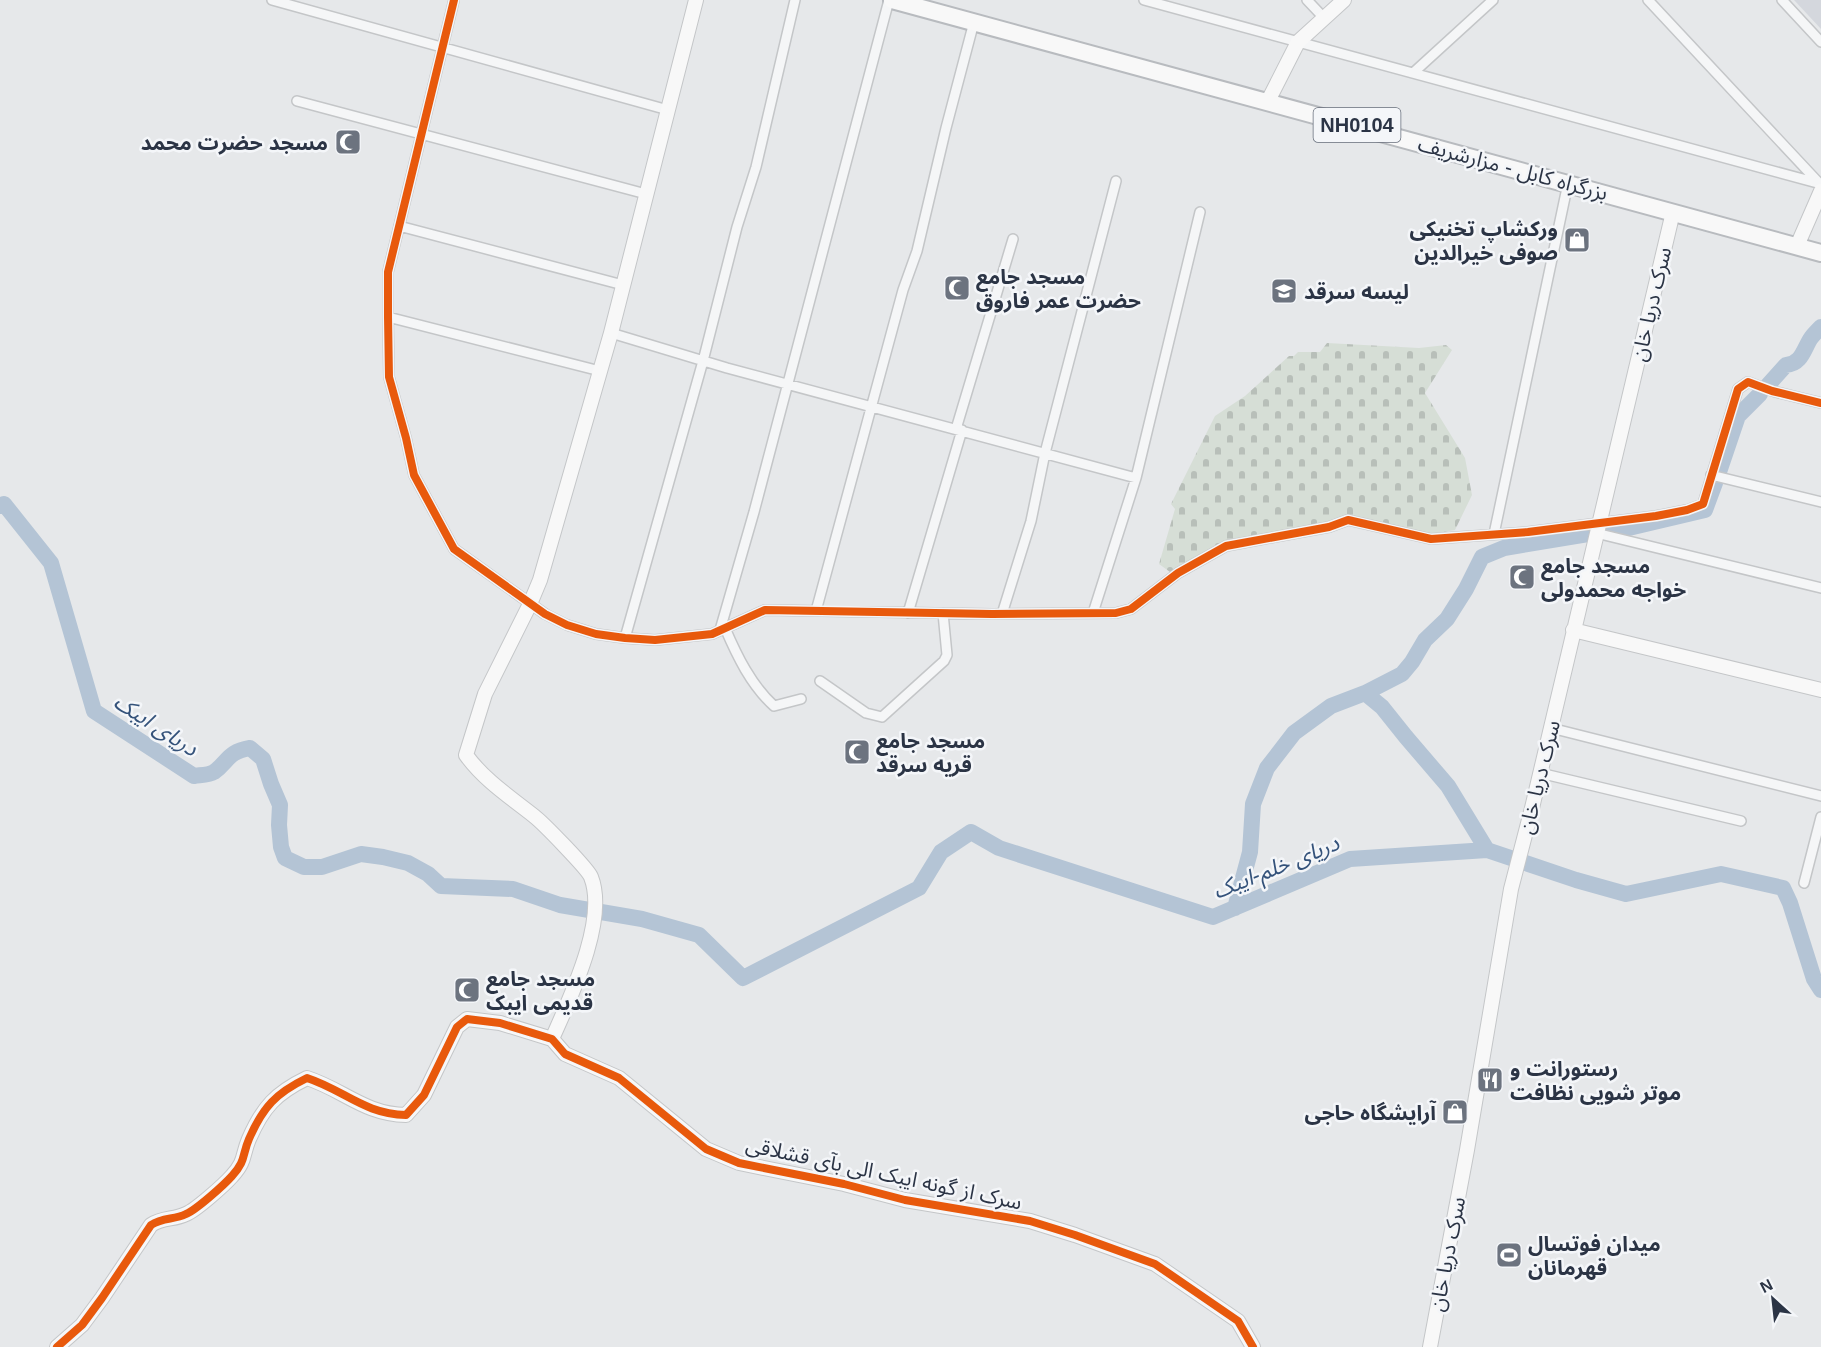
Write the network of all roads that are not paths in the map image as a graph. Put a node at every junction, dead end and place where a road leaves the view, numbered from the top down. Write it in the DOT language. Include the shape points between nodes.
graph roads {
  1 [pos="272,0"];
  2 [pos="454,0"];
  3 [pos="696,0"];
  4 [pos="795,0"];
  5 [pos="890,0"];
  6 [pos="1144,0"];
  7 [pos="1308,0"];
  8 [pos="1344,0"];
  9 [pos="1493,0"];
  10 [pos="1648,0"];
  11 [pos="1782,0"];
  12 [pos="1324,18"];
  13 [pos="974,22"];
  14 [pos="1298,42"];
  15 [pos="1821,42"];
  16 [pos="442,48"];
  17 [pos="1413,73"];
  18 [pos="297,100"];
  19 [pos="1268,101"];
  20 [pos="668,110"];
  21 [pos="422,134"];
  22 [pos="1116,181"];
  23 [pos="1568,183"];
  24 [pos="1821,186"];
  25 [pos="646,194"];
  26 [pos="1200,212"];
  27 [pos="1673,212"];
  28 [pos="399,226"];
  29 [pos="1013,239"];
  30 [pos="1797,246"];
  31 [pos="1821,253"];
  32 [pos="623,285"];
  33 [pos="388,317"];
  34 [pos="611,333"];
  35 [pos="703,361"];
  36 [pos="600,371"];
  37 [pos="787,383"];
  38 [pos="1821,404"];
  39 [pos="873,406"];
  40 [pos="959,430"];
  41 [pos="1045,453"];
  42 [pos="1712,475"];
  43 [pos="1136,478"];
  44 [pos="1821,502"];
  45 [pos="1597,527"];
  46 [pos="1494,534"];
  47 [pos="1821,588"];
  48 [pos="530,604"];
  49 [pos="816,611"];
  50 [pos="908,613"];
  51 [pos="1093,613"];
  52 [pos="943,614"];
  53 [pos="1002,614"];
  54 [pos="722,629"];
  55 [pos="1574,630"];
  56 [pos="625,638"];
  57 [pos="820,681"];
  58 [pos="1821,690"];
  59 [pos="801,699"];
  60 [pos="1551,728"];
  61 [pos="1540,773"];
  62 [pos="1821,796"];
  63 [pos="1821,817"];
  64 [pos="1741,822"];
  65 [pos="1804,883"];
  66 [pos="552,1039"];
  67 [pos="57,1347"];
  68 [pos="1252,1347"];
  69 [pos="1430,1347"];
  1 -- 16 [label="street"];
  2 -- 16 [label="street"];
  3 -- 20 [label="street"];
  4 -- 35 [label="street" via="756,167"];
  5 -- 13 [label="highway, بزرگراه کابل - مزارشریف / NH0104"];
  5 -- 37 [label="street"];
  6 -- 14 [label="street"];
  7 -- 12 [label="street"];
  8 -- 12 [label="street"];
  9 -- 17 [label="street"];
  10 -- 24 [label="street"];
  11 -- 15 [label="street"];
  12 -- 14 [label="street"];
  13 -- 19 [label="highway, بزرگراه کابل - مزارشریف / NH0104"];
  13 -- 39 [label="street" via="917,251"];
  14 -- 17 [label="street"];
  14 -- 19 [label="street"];
  16 -- 20 [label="street"];
  16 -- 21 [label="street"];
  17 -- 24 [label="street"];
  18 -- 21 [label="street"];
  19 -- 23 [label="highway, بزرگراه کابل - مزارشریف / NH0104"];
  20 -- 25 [label="street"];
  21 -- 25 [label="street"];
  21 -- 28 [label="street"];
  22 -- 41 [label="street"];
  23 -- 27 [label="highway, بزرگراه کابل - مزارشریف / NH0104"];
  23 -- 46 [label="street"];
  24 -- 30 [label="street"];
  25 -- 32 [label="street"];
  26 -- 43 [label="street"];
  27 -- 30 [label="highway, بزرگراه کابل - مزارشریف / NH0104"];
  27 -- 45 [label="street, سرک دریا خان"];
  28 -- 32 [label="street"];
  28 -- 33 [label="street" via="388,272"];
  29 -- 40 [label="street"];
  30 -- 31 [label="highway, بزرگراه کابل - مزارشریف / NH0104"];
  32 -- 34 [label="street"];
  33 -- 36 [label="street"];
  33 -- 48 [label="street" via="389,377 414,475 454,549"];
  34 -- 35 [label="street"];
  34 -- 36 [label="street"];
  35 -- 37 [label="street"];
  35 -- 56 [label="street"];
  36 -- 48 [label="street"];
  37 -- 39 [label="street"];
  37 -- 54 [label="street"];
  38 -- 42 [label="street" via="1748,382 1738,389"];
  39 -- 40 [label="street"];
  39 -- 49 [label="street"];
  40 -- 41 [label="street"];
  40 -- 50 [label="street"];
  41 -- 43 [label="street"];
  41 -- 53 [label="street" via="1031,521"];
  42 -- 44 [label="street"];
  42 -- 45 [label="street" via="1702,504"];
  43 -- 51 [label="street"];
  45 -- 46 [label="street"];
  45 -- 47 [label="street"];
  45 -- 55 [label="street, سرک دریا خان"];
  46 -- 51 [label="street" via="1431,539 1348,520 1226,546 1178,573 1131,609 1116,614"];
  48 -- 56 [label="street" via="567,626"];
  48 -- 66 [label="street" via="485,693 466,755 478,772 537,818 590,874 596,901 593,923 578,979"];
  49 -- 50 [label="street"];
  49 -- 54 [label="street" via="765,610"];
  50 -- 52 [label="street"];
  51 -- 53 [label="street"];
  52 -- 53 [label="street"];
  52 -- 57 [label="street" via="947,655 944,661 882,717 866,713"];
  54 -- 56 [label="street" via="712,634 655,640"];
  54 -- 59 [label="street" via="748,673 774,706"];
  55 -- 58 [label="street"];
  55 -- 60 [label="street, سرک دریا خان"];
  60 -- 61 [label="street, سرک دریا خان"];
  60 -- 62 [label="street"];
  61 -- 64 [label="street"];
  61 -- 69 [label="street, سرک دریا خان" via="1511,889"];
  63 -- 65 [label="street"];
  66 -- 67 [label="street, سرک از گونه ایبک الی بآی قشلاقی" via="500,1023 467,1019 457,1027 424,1095 406,1115 370,1109 308,1078 289,1086 269,1103 248,1142 243,1161 231,1177 185,1215 160,1219 151,1225 82,1325"];
  66 -- 68 [label="street, سرک از گونه ایبک الی بآی قشلاقی" via="565,1054 619,1078 706,1149 739,1163 905,1200 1030,1221 1117,1250 1155,1264 1238,1321"];
}
